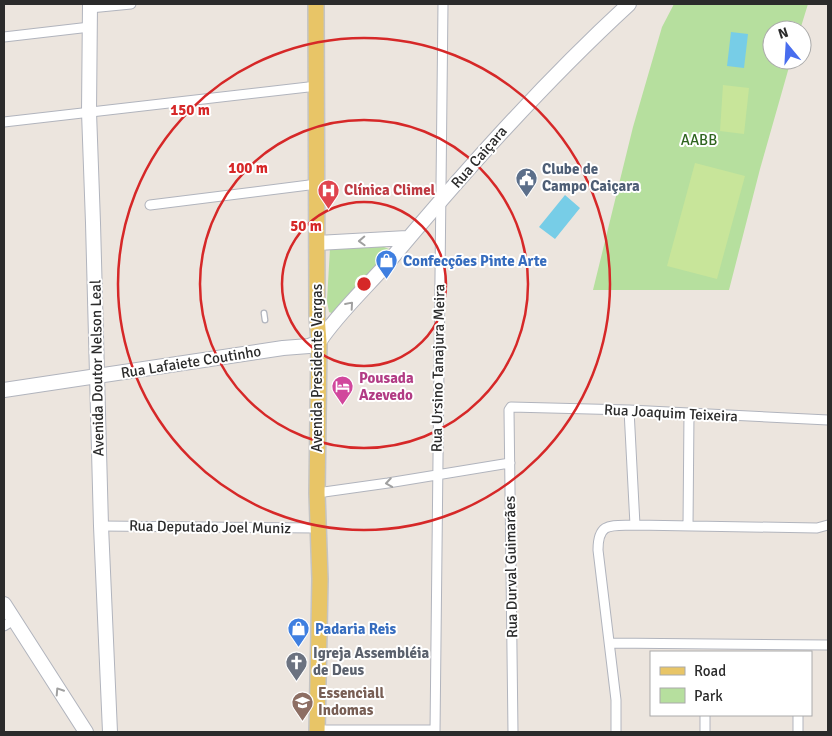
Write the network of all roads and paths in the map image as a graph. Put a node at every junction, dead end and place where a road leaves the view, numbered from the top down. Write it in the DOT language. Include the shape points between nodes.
graph roads {
  1 [pos="131,4"];
  2 [pos="316,4"];
  3 [pos="443,4"];
  4 [pos="629,4"];
  5 [pos="90,6"];
  6 [pos="90,28"];
  7 [pos="4,37"];
  8 [pos="317,86"];
  9 [pos="89,112"];
  10 [pos="4,122"];
  11 [pos="317,184"];
  12 [pos="440,202"];
  13 [pos="150,204"];
  14 [pos="407,238"];
  15 [pos="317,243"];
  16 [pos="264,313"];
  17 [pos="265,320"];
  18 [pos="319,342"];
  19 [pos="97,377"];
  20 [pos="4,390"];
  21 [pos="515,407"];
  22 [pos="629,410"];
  23 [pos="689,413"];
  24 [pos="827,420"];
  25 [pos="510,463"];
  26 [pos="437,475"];
  27 [pos="317,493"];
  28 [pos="635,525"];
  29 [pos="828,525"];
  30 [pos="101,526"];
  31 [pos="688,526"];
  32 [pos="318,528"];
  33 [pos="4,604"];
  34 [pos="9,623"];
  35 [pos="610,643"];
  36 [pos="828,645"];
  37 [pos="704,648"];
  38 [pos="797,648"];
  39 [pos="705,716"];
  40 [pos="798,716"];
  41 [pos="317,731"];
  42 [pos="435,731"];
  43 [pos="86,732"];
  44 [pos="110,732"];
  45 [pos="513,732"];
  46 [pos="616,732"];
  47 [pos="705,732"];
  48 [pos="798,732"];
  1 -- 5 [label="street"];
  2 -- 8 [label="main road, Avenida Presidente Vargas"];
  3 -- 12 [label="street, Rua Ursino Tanajura Meira"];
  4 -- 12 [label="street, Rua Caiçara" via="516,116"];
  5 -- 6 [label="street, Avenida Doutor Nelson Leal"];
  6 -- 7 [label="street"];
  6 -- 9 [label="street, Avenida Doutor Nelson Leal"];
  8 -- 9 [label="street"];
  8 -- 11 [label="main road, Avenida Presidente Vargas"];
  9 -- 10 [label="street"];
  9 -- 19 [label="street, Avenida Doutor Nelson Leal"];
  11 -- 13 [label="street"];
  11 -- 15 [label="main road, Avenida Presidente Vargas"];
  12 -- 14 [label="street, Rua Caiçara"];
  12 -- 26 [label="street, Rua Ursino Tanajura Meira"];
  14 -- 15 [label="street, one-way"];
  18 -- 14 [label="street, Rua Caiçara, one-way"];
  15 -- 18 [label="main road, Avenida Presidente Vargas"];
  16 -- 17 [label="lane"];
  18 -- 19 [label="street, Rua Lafaiete Coutinho"];
  18 -- 27 [label="main road, Avenida Presidente Vargas"];
  19 -- 20 [label="street, Rua Lafaiete Coutinho"];
  19 -- 30 [label="street, Avenida Doutor Nelson Leal"];
  21 -- 22 [label="street, Rua Joaquim Teixeira"];
  21 -- 25 [label="street, Rua Durval Guimarães" via="509,410"];
  22 -- 23 [label="street, Rua Joaquim Teixeira"];
  22 -- 28 [label="street"];
  23 -- 24 [label="street, Rua Joaquim Teixeira"];
  23 -- 31 [label="street"];
  25 -- 26 [label="street"];
  25 -- 45 [label="street, Rua Durval Guimarães"];
  26 -- 27 [label="street, one-way"];
  26 -- 42 [label="street, Rua Ursino Tanajura Meira"];
  27 -- 32 [label="main road, Avenida Presidente Vargas"];
  28 -- 31 [label="street"];
  28 -- 35 [label="street" via="612,526 599,535 598,550"];
  29 -- 31 [label="street" via="816,528"];
  30 -- 32 [label="street, Rua Deputado Joel Muniz"];
  30 -- 44 [label="street, Avenida Doutor Nelson Leal"];
  32 -- 41 [label="main road, Avenida Presidente Vargas"];
  33 -- 34 [label="street"];
  43 -- 34 [label="street, one-way"];
  35 -- 37 [label="street"];
  35 -- 46 [label="street"];
  36 -- 38 [label="street"];
  37 -- 38 [label="street"];
  39 -- 47 [label="street"];
  40 -- 48 [label="street"];
  41 -- 42 [label="street"];
}
